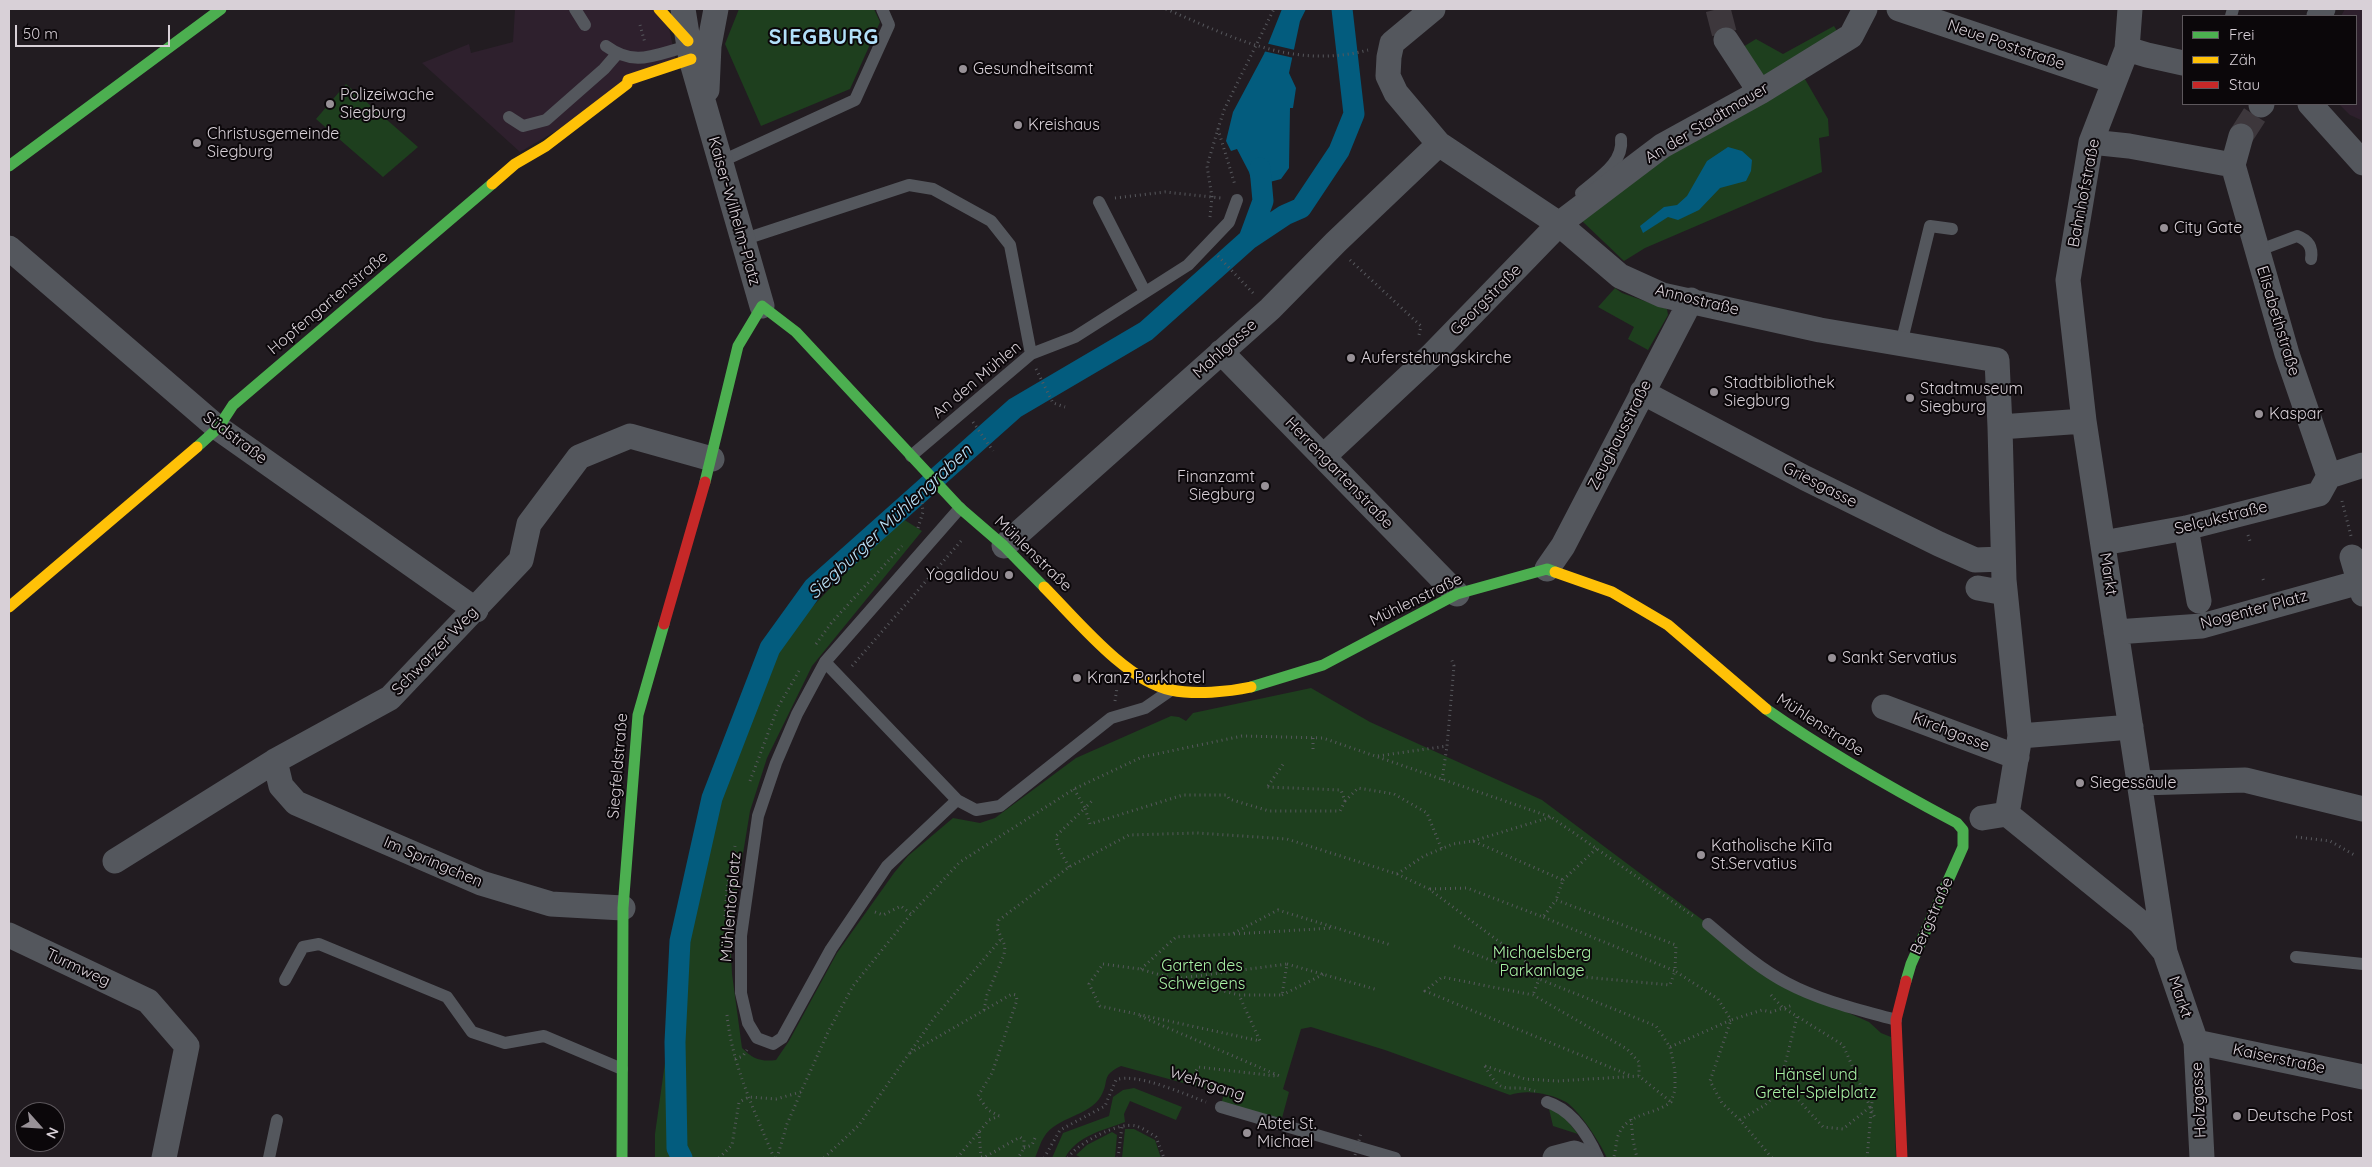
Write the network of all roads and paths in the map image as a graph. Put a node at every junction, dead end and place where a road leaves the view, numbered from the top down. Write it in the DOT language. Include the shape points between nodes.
graph roads {
  1 [pos="221,9"];
  2 [pos="575,9"];
  3 [pos="659,9"];
  4 [pos="683,9"];
  5 [pos="716,9"];
  6 [pos="882,9"];
  7 [pos="1166,9"];
  8 [pos="1274,9"];
  9 [pos="1433,9"];
  10 [pos="1865,9"];
  11 [pos="1899,9"];
  12 [pos="2130,9"];
  13 [pos="585,25"];
  14 [pos="1726,40"];
  15 [pos="606,46"];
  16 [pos="1257,47"];
  17 [pos="689,49"];
  18 [pos="1371,49"];
  19 [pos="2128,49"];
  20 [pos="617,54"];
  21 [pos="2182,63"];
  22 [pos="604,69"];
  23 [pos="2113,81"];
  24 [pos="626,84"];
  25 [pos="1760,92"];
  26 [pos="2311,105"];
  27 [pos="706,115"];
  28 [pos="509,118"];
  29 [pos="535,123"];
  30 [pos="1218,129"];
  31 [pos="2241,136"];
  32 [pos="1621,139"];
  33 [pos="2091,142"];
  34 [pos="1439,144"];
  35 [pos="546,146"];
  36 [pos="720,162"];
  37 [pos="2363,163"];
  38 [pos="2233,164"];
  39 [pos="9,166"];
  40 [pos="1212,197"];
  41 [pos="1237,200"];
  42 [pos="1099,202"];
  43 [pos="1559,224"];
  44 [pos="1952,229"];
  45 [pos="742,240"];
  46 [pos="1336,242"];
  47 [pos="1207,245"];
  48 [pos="9,248"];
  49 [pos="2257,251"];
  50 [pos="1216,254"];
  51 [pos="2311,259"];
  52 [pos="1145,292"];
  53 [pos="1691,300"];
  54 [pos="762,306"];
  55 [pos="1270,310"];
  56 [pos="1418,341"];
  57 [pos="1901,344"];
  58 [pos="1221,352"];
  59 [pos="2075,353"];
  60 [pos="1031,354"];
  61 [pos="1039,378"];
  62 [pos="1642,392"];
  63 [pos="1065,406"];
  64 [pos="2084,422"];
  65 [pos="2000,427"];
  66 [pos="218,428"];
  67 [pos="977,428"];
  68 [pos="993,450"];
  69 [pos="911,456"];
  70 [pos="1324,456"];
  71 [pos="712,459"];
  72 [pos="2363,464"];
  73 [pos="2332,475"];
  74 [pos="960,508"];
  75 [pos="923,512"];
  76 [pos="919,528"];
  77 [pos="2186,528"];
  78 [pos="2249,536"];
  79 [pos="964,539"];
  80 [pos="2103,542"];
  81 [pos="2251,544"];
  82 [pos="1004,546"];
  83 [pos="2352,557"];
  84 [pos="2003,559"];
  85 [pos="1547,569"];
  86 [pos="1978,588"];
  87 [pos="2361,588"];
  88 [pos="2005,593"];
  89 [pos="1457,594"];
  90 [pos="2199,601"];
  91 [pos="9,607"];
  92 [pos="476,610"];
  93 [pos="2116,632"];
  94 [pos="1452,658"];
  95 [pos="824,662"];
  96 [pos="841,679"];
  97 [pos="1118,681"];
  98 [pos="1171,690"];
  99 [pos="1884,707"];
  100 [pos="1111,718"];
  101 [pos="2131,727"];
  102 [pos="1313,738"];
  103 [pos="1447,746"];
  104 [pos="2019,746"];
  105 [pos="1313,748"];
  106 [pos="1378,756"];
  107 [pos="276,761"];
  108 [pos="1284,763"];
  109 [pos="1442,780"];
  110 [pos="2140,783"];
  111 [pos="1074,789"];
  112 [pos="957,800"];
  113 [pos="1093,800"];
  114 [pos="1344,801"];
  115 [pos="1084,808"];
  116 [pos="2363,809"];
  117 [pos="2007,814"];
  118 [pos="1551,817"];
  119 [pos="1949,818"];
  120 [pos="1982,818"];
  121 [pos="2296,837"];
  122 [pos="1473,840"];
  123 [pos="1597,848"];
  124 [pos="1442,850"];
  125 [pos="2356,856"];
  126 [pos="115,861"];
  127 [pos="1069,867"];
  128 [pos="1397,874"];
  129 [pos="1563,880"];
  130 [pos="1429,889"];
  131 [pos="1556,900"];
  132 [pos="858,906"];
  133 [pos="623,908"];
  134 [pos="911,914"];
  135 [pos="1543,918"];
  136 [pos="1708,924"];
  137 [pos="1336,928"];
  138 [pos="1232,934"];
  139 [pos="9,935"];
  140 [pos="1001,939"];
  141 [pos="1391,945"];
  142 [pos="1454,946"];
  143 [pos="2165,952"];
  144 [pos="2296,957"];
  145 [pos="1287,964"];
  146 [pos="2363,964"];
  147 [pos="1140,970"];
  148 [pos="1675,971"];
  149 [pos="1542,973"];
  150 [pos="1324,974"];
  151 [pos="1174,979"];
  152 [pos="1539,979"];
  153 [pos="284,980"];
  154 [pos="1378,990"];
  155 [pos="1239,995"];
  156 [pos="1282,995"];
  157 [pos="1534,995"];
  158 [pos="984,1010"];
  159 [pos="1131,1012"];
  160 [pos="1797,1017"];
  161 [pos="1731,1020"];
  162 [pos="1896,1020"];
  163 [pos="2196,1042"];
  164 [pos="1670,1047"];
  165 [pos="908,1054"];
  166 [pos="736,1060"];
  167 [pos="622,1069"];
  168 [pos="1194,1075"];
  169 [pos="1629,1075"];
  170 [pos="1639,1076"];
  171 [pos="2363,1078"];
  172 [pos="1785,1086"];
  173 [pos="1508,1089"];
  174 [pos="1874,1090"];
  175 [pos="801,1092"];
  176 [pos="749,1097"];
  177 [pos="1547,1102"];
  178 [pos="1670,1102"];
  179 [pos="1221,1107"];
  180 [pos="1870,1107"];
  181 [pos="1631,1118"];
  182 [pos="277,1120"];
  183 [pos="1740,1120"];
  184 [pos="1122,1125"];
  185 [pos="979,1132"];
  186 [pos="1361,1133"];
  187 [pos="1035,1138"];
  188 [pos="1024,1148"];
  189 [pos="1355,1155"];
  190 [pos="1069,1157"];
  191 [pos="164,1158"];
  192 [pos="269,1158"];
  193 [pos="622,1158"];
  194 [pos="719,1158"];
  195 [pos="776,1158"];
  196 [pos="824,1158"];
  197 [pos="957,1158"];
  198 [pos="1018,1158"];
  199 [pos="1044,1158"];
  200 [pos="1074,1158"];
  201 [pos="1118,1158"];
  202 [pos="1164,1158"];
  203 [pos="1395,1158"];
  204 [pos="1555,1158"];
  205 [pos="1587,1158"];
  206 [pos="1598,1158"];
  207 [pos="1614,1158"];
  208 [pos="1637,1158"];
  209 [pos="1772,1158"];
  210 [pos="1867,1158"];
  211 [pos="1902,1158"];
  212 [pos="2202,1158"];
  1 -- 39 [label="street"];
  2 -- 13 [label="lane"];
  3 -- 17 [label="street"];
  4 -- 17 [label="street, Kaiser-Wilhelm-Platz"];
  5 -- 27 [label="street, Kaiser-Wilhelm-Platz" via="708,46"];
  6 -- 36 [label="lane" via="889,25 855,100"];
  7 -- 16 [label="path"];
  8 -- 16 [label="path"];
  9 -- 34 [label="street, Annostraße" via="1392,43 1388,76 1396,94"];
  10 -- 25 [label="street, An der Stadtmauer" via="1851,36"];
  11 -- 23 [label="street, Neue Poststraße"];
  12 -- 19 [label="street, Bahnhofstraße"];
  14 -- 25 [label="street"];
  15 -- 20 [label="lane"];
  16 -- 18 [label="path" via="1295,55 1338,55"];
  16 -- 30 [label="path" via="1224,110"];
  17 -- 20 [label="lane" via="636,60"];
  17 -- 24 [label="street, Hopfengartenstraße" via="628,80"];
  17 -- 27 [label="street, Kaiser-Wilhelm-Platz"];
  19 -- 21 [label="street"];
  19 -- 23 [label="street, Bahnhofstraße"];
  20 -- 22 [label="lane"];
  22 -- 24 [label="lane"];
  22 -- 29 [label="lane" via="546,120"];
  23 -- 33 [label="street, Bahnhofstraße"];
  24 -- 35 [label="street, Hopfengartenstraße"];
  25 -- 43 [label="street, An der Stadtmauer" via="1662,146"];
  26 -- 37 [label="street"];
  27 -- 36 [label="street, Kaiser-Wilhelm-Platz"];
  28 -- 29 [label="lane" via="523,126"];
  29 -- 35 [label="lane"];
  30 -- 40 [label="path" via="1207,166"];
  30 -- 41 [label="path" via="1235,178"];
  31 -- 38 [label="street"];
  32 -- 43 [label="lane, An der Stadtmauer" via="1619,159 1580,195"];
  33 -- 38 [label="street"];
  33 -- 59 [label="street, Bahnhofstraße" via="2068,280"];
  34 -- 43 [label="street, Annostraße"];
  34 -- 46 [label="street, Mahlgasse"];
  35 -- 66 [label="street, Hopfengartenstraße" via="515,164 233,405"];
  36 -- 45 [label="street, Kaiser-Wilhelm-Platz"];
  38 -- 49 [label="street, Elisabethstraße"];
  40 -- 41 [label="path"];
  40 -- 42 [label="path" via="1165,192"];
  40 -- 47 [label="path"];
  41 -- 47 [label="lane, An den Mühlen" via="1229,222"];
  42 -- 52 [label="lane"];
  43 -- 53 [label="street, Annostraße" via="1620,276 1662,295"];
  43 -- 70 [label="street, Georgstraße" via="1430,356"];
  44 -- 57 [label="lane" via="1930,226"];
  45 -- 54 [label="street, Kaiser-Wilhelm-Platz"];
  45 -- 60 [label="lane" via="909,185 933,189 991,220 1010,245"];
  46 -- 55 [label="street, Mahlgasse"];
  46 -- 56 [label="path" via="1358,269 1420,326"];
  47 -- 52 [label="lane, An den Mühlen" via="1188,265"];
  48 -- 66 [label="street, Südstraße"];
  49 -- 51 [label="lane" via="2297,236 2308,243"];
  49 -- 73 [label="street, Elisabethstraße" via="2287,354"];
  50 -- 55 [label="path"];
  52 -- 60 [label="lane, An den Mühlen" via="1075,337"];
  53 -- 57 [label="street, Annostraße" via="1820,330"];
  53 -- 62 [label="street, Zeughausstraße"];
  54 -- 69 [label="street, Mühlenstraße" via="796,332"];
  54 -- 71 [label="street, Siegfeldstraße" via="738,346"];
  55 -- 58 [label="street, Mahlgasse"];
  57 -- 65 [label="street, Annostraße" via="1997,360"];
  58 -- 70 [label="street, Herrengartenstraße"];
  58 -- 82 [label="street, Mahlgasse"];
  59 -- 64 [label="street, Markt"];
  60 -- 69 [label="lane, An den Mühlen"];
  61 -- 63 [label="path" via="1054,403"];
  62 -- 84 [label="street, Griesgasse" via="1939,544 1975,560"];
  62 -- 85 [label="street, Zeughausstraße" via="1563,546"];
  64 -- 65 [label="street"];
  64 -- 80 [label="street, Markt"];
  65 -- 84 [label="street"];
  66 -- 91 [label="street, Hopfengartenstraße"];
  66 -- 92 [label="street, Südstraße"];
  67 -- 68 [label="path"];
  69 -- 74 [label="street, Mühlenstraße"];
  70 -- 89 [label="street, Herrengartenstraße"];
  71 -- 92 [label="street, Schwarzer Weg" via="630,436 579,457 529,524 521,560"];
  71 -- 133 [label="street, Siegfeldstraße" via="638,715"];
  72 -- 73 [label="street"];
  73 -- 77 [label="street, Selçukstraße" via="2319,494"];
  73 -- 83 [label="path" via="2356,552"];
  74 -- 82 [label="street, Mühlenstraße"];
  74 -- 95 [label="lane"];
  75 -- 76 [label="path"];
  77 -- 80 [label="street, Selçukstraße"];
  77 -- 90 [label="street"];
  78 -- 81 [label="path"];
  79 -- 96 [label="path"];
  80 -- 93 [label="street, Markt"];
  82 -- 98 [label="street, Mühlenstraße" via="1115,658 1145,679"];
  83 -- 87 [label="street"];
  84 -- 88 [label="street"];
  85 -- 89 [label="street, Mühlenstraße"];
  85 -- 119 [label="street, Mühlenstraße" via="1612,592 1668,625 1765,709 1810,740 1888,787"];
  86 -- 88 [label="street"];
  87 -- 93 [label="street, Nogenter Platz" via="2202,626"];
  88 -- 104 [label="street"];
  89 -- 98 [label="street, Mühlenstraße" via="1323,666 1228,692"];
  92 -- 107 [label="street, Schwarzer Weg" via="390,698"];
  93 -- 101 [label="street, Markt"];
  94 -- 103 [label="path"];
  95 -- 96 [label="lane"];
  95 -- 132 [label="lane, Mühlentorplatz" via="797,714 758,816 741,936 741,993 748,1023 757,1038 773,1044 782,1038"];
  96 -- 112 [label="lane"];
  97 -- 100 [label="path"];
  98 -- 100 [label="lane" via="1145,708"];
  99 -- 104 [label="street, Kirchgasse"];
  100 -- 112 [label="lane" via="1000,806 976,810"];
  101 -- 104 [label="street"];
  101 -- 110 [label="street, Markt"];
  102 -- 105 [label="path"];
  102 -- 106 [label="path" via="1323,738"];
  102 -- 111 [label="path" via="1242,736 1142,757"];
  103 -- 106 [label="path"];
  103 -- 109 [label="path"];
  104 -- 117 [label="street"];
  106 -- 109 [label="path"];
  107 -- 126 [label="street, Schwarzer Weg"];
  107 -- 133 [label="street, Im Springchen" via="281,786 296,803 481,883 551,904"];
  108 -- 114 [label="path" via="1268,787 1341,790"];
  109 -- 118 [label="path"];
  110 -- 116 [label="street" via="2245,780"];
  110 -- 143 [label="street, Markt" via="2157,844"];
  111 -- 115 [label="path"];
  111 -- 134 [label="path" via="960,862"];
  112 -- 132 [label="lane, Mühlentorplatz" via="887,866"];
  113 -- 115 [label="path"];
  114 -- 115 [label="path" via="1340,811 1269,811 1229,800 1227,795 1183,795 1090,824"];
  114 -- 124 [label="path" via="1358,788 1394,794 1427,814"];
  115 -- 127 [label="path" via="1056,836"];
  117 -- 120 [label="street"];
  117 -- 143 [label="street, Markt" via="2140,922"];
  118 -- 122 [label="path"];
  118 -- 123 [label="path"];
  119 -- 162 [label="street, Bergstraße" via="1963,830 1963,847 1911,964"];
  121 -- 125 [label="path" via="2330,841"];
  122 -- 124 [label="path"];
  122 -- 129 [label="path"];
  123 -- 129 [label="path"];
  123 -- 136 [label="path"];
  124 -- 128 [label="path" via="1424,856"];
  127 -- 128 [label="path" via="1129,835 1197,833 1287,839"];
  127 -- 140 [label="path" via="999,920"];
  128 -- 130 [label="path"];
  129 -- 131 [label="path"];
  130 -- 135 [label="path" via="1467,888"];
  130 -- 149 [label="path"];
  131 -- 135 [label="path"];
  131 -- 148 [label="path" via="1676,946"];
  132 -- 134 [label="path" via="883,915 900,906"];
  133 -- 167 [label="street, Siegfeldstraße"];
  134 -- 175 [label="path" via="853,986"];
  135 -- 148 [label="path"];
  136 -- 162 [label="lane" via="1758,965 1786,982 1808,993"];
  137 -- 138 [label="path"];
  137 -- 138 [label="path" via="1278,910"];
  137 -- 141 [label="path"];
  138 -- 147 [label="path" via="1176,937"];
  139 -- 191 [label="street, Turmweg" via="148,1001 188,1046"];
  140 -- 158 [label="path" via="1005,946 1004,956"];
  140 -- 165 [label="path"];
  142 -- 152 [label="path"];
  143 -- 163 [label="street, Markt"];
  144 -- 146 [label="lane"];
  145 -- 150 [label="path"];
  145 -- 151 [label="path"];
  145 -- 156 [label="path"];
  147 -- 151 [label="path"];
  147 -- 159 [label="path" via="1103,964 1089,984 1100,1006"];
  148 -- 149 [label="path" via="1670,985"];
  148 -- 161 [label="path" via="1718,999"];
  149 -- 152 [label="path"];
  150 -- 154 [label="path"];
  150 -- 156 [label="path"];
  151 -- 155 [label="path"];
  152 -- 157 [label="path"];
  152 -- 164 [label="path" via="1656,1026"];
  153 -- 167 [label="lane" via="303,947 319,944 447,997 472,1032 505,1043 544,1036"];
  155 -- 156 [label="path"];
  155 -- 159 [label="path" via="1260,1041"];
  157 -- 169 [label="path" via="1442,977 1425,991"];
  157 -- 170 [label="path" via="1627,1049 1639,1062"];
  158 -- 165 [label="path"];
  158 -- 185 [label="path" via="1012,994 1017,997 992,1073 978,1096 988,1110 999,1116 989,1120"];
  159 -- 168 [label="path" via="1282,1077 1198,1067"];
  160 -- 161 [label="path" via="1782,1007"];
  160 -- 172 [label="path" via="1784,1068"];
  160 -- 180 [label="path" via="1843,1045"];
  161 -- 164 [label="path"];
  161 -- 183 [label="path" via="1710,1081 1722,1103"];
  162 -- 211 [label="street, Bergstraße"];
  163 -- 171 [label="street, Kaiserstraße"];
  163 -- 212 [label="street, Holzgasse"];
  164 -- 178 [label="path" via="1675,1071 1675,1090"];
  165 -- 196 [label="path" via="859,1125"];
  166 -- 176 [label="path"];
  167 -- 193 [label="street, Siegfeldstraße"];
  169 -- 170 [label="path"];
  169 -- 173 [label="path" via="1557,1081 1525,1079 1485,1066 1494,1083"];
  170 -- 178 [label="path"];
  172 -- 180 [label="path" via="1823,1127 1843,1129"];
  172 -- 183 [label="path" via="1765,1105"];
  174 -- 180 [label="path"];
  175 -- 176 [label="path" via="776,1099"];
  175 -- 195 [label="path"];
  176 -- 194 [label="path" via="739,1102 732,1144"];
  176 -- 195 [label="path"];
  177 -- 206 [label="lane" via="1564,1108 1571,1115 1593,1145"];
  178 -- 181 [label="path"];
  179 -- 199 [label="path, Wehrgang" via="1161,1086 1123,1077 1116,1080 1105,1106 1060,1130"];
  179 -- 203 [label="lane, Wehrgang"];
  180 -- 210 [label="path"];
  181 -- 207 [label="path" via="1619,1133"];
  181 -- 208 [label="path"];
  182 -- 192 [label="lane"];
  183 -- 209 [label="path"];
  184 -- 190 [label="path" via="1079,1146"];
  184 -- 201 [label="path"];
  184 -- 202 [label="path" via="1136,1126 1156,1137"];
  185 -- 188 [label="path" via="982,1158 1016,1138 1024,1140"];
  185 -- 197 [label="path"];
  186 -- 189 [label="path, bridge"];
  187 -- 188 [label="path"];
  188 -- 198 [label="path"];
  190 -- 200 [label="path"];
  204 -- 205 [label="street" via="1574,1153"];
}
